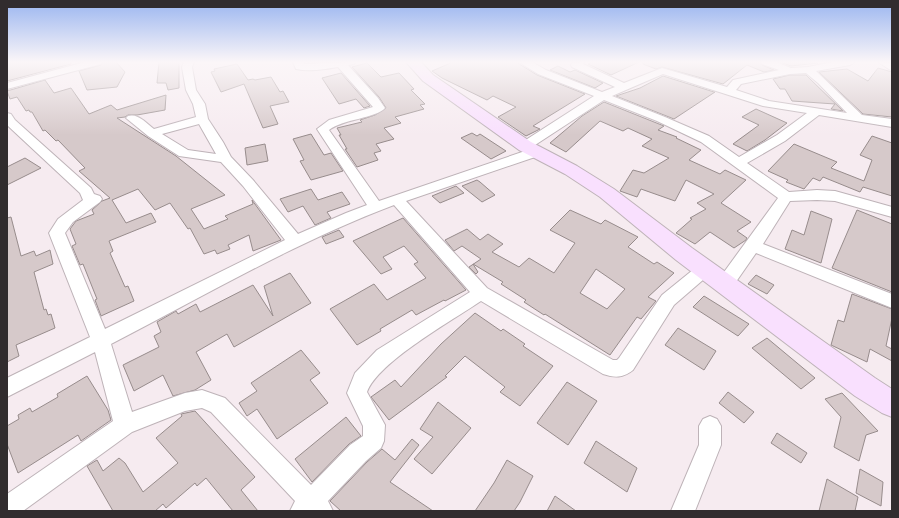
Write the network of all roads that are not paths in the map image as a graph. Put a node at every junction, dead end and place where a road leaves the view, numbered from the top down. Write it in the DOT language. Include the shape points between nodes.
graph roads {
  1 [pos="191,86"];
  2 [pos="363,86"];
  3 [pos="440,86"];
  4 [pos="580,86"];
  5 [pos="711,86"];
  6 [pos="733,86"];
  7 [pos="827,86"];
  8 [pos="625,87"];
  9 [pos="729,92"];
  10 [pos="604,95"];
  11 [pos="816,112"];
  12 [pos="7,116"];
  13 [pos="858,117"];
  14 [pos="132,118"];
  15 [pos="202,119"];
  16 [pos="892,123"];
  17 [pos="152,134"];
  18 [pos="530,149"];
  19 [pos="225,159"];
  20 [pos="739,162"];
  21 [pos="786,197"];
  22 [pos="397,199"];
  23 [pos="375,206"];
  24 [pos="892,212"];
  25 [pos="295,242"];
  26 [pos="753,246"];
  27 [pos="705,269"];
  28 [pos="724,284"];
  29 [pos="481,293"];
  30 [pos="892,301"];
  31 [pos="101,341"];
  32 [pos="7,388"];
  33 [pos="892,404"];
  34 [pos="125,424"];
  35 [pos="710,426"];
  36 [pos="7,508"];
  37 [pos="311,508"];
  38 [pos="683,511"];
  1 -- 15 [label="street" via="199,104"];
  2 -- 23 [label="street" via="378,108 323,128"];
  3 -- 18 [label="street"];
  4 -- 10 [label="street"];
  5 -- 9 [label="street"];
  6 -- 9 [label="street"];
  7 -- 13 [label="street"];
  8 -- 10 [label="street"];
  9 -- 11 [label="street" via="767,104"];
  10 -- 18 [label="street"];
  10 -- 20 [label="street" via="705,139"];
  11 -- 13 [label="street"];
  11 -- 20 [label="street" via="781,138"];
  12 -- 31 [label="street" via="86,192 88,197 95,199 59,226 58,233"];
  13 -- 16 [label="street"];
  14 -- 17 [label="street"];
  15 -- 17 [label="street"];
  15 -- 19 [label="street"];
  17 -- 19 [label="street" via="184,153"];
  18 -- 22 [label="street"];
  18 -- 27 [label="street" via="571,170 607,194"];
  19 -- 25 [label="street" via="248,183"];
  20 -- 21 [label="street"];
  21 -- 24 [label="street" via="836,196"];
  21 -- 26 [label="street"];
  22 -- 23 [label="street"];
  22 -- 29 [label="street"];
  23 -- 25 [label="street"];
  25 -- 31 [label="street"];
  26 -- 28 [label="street"];
  26 -- 30 [label="street"];
  27 -- 28 [label="street"];
  27 -- 29 [label="street" via="668,300 626,364 620,369 610,368"];
  28 -- 33 [label="street"];
  29 -- 37 [label="street" via="384,356 362,379 357,393 374,425 373,441 358,453"];
  31 -- 32 [label="street"];
  31 -- 34 [label="street"];
  34 -- 36 [label="street"];
  34 -- 37 [label="street" via="185,402 202,399 218,405"];
  35 -- 38 [label="street" via="710,445"];
}
